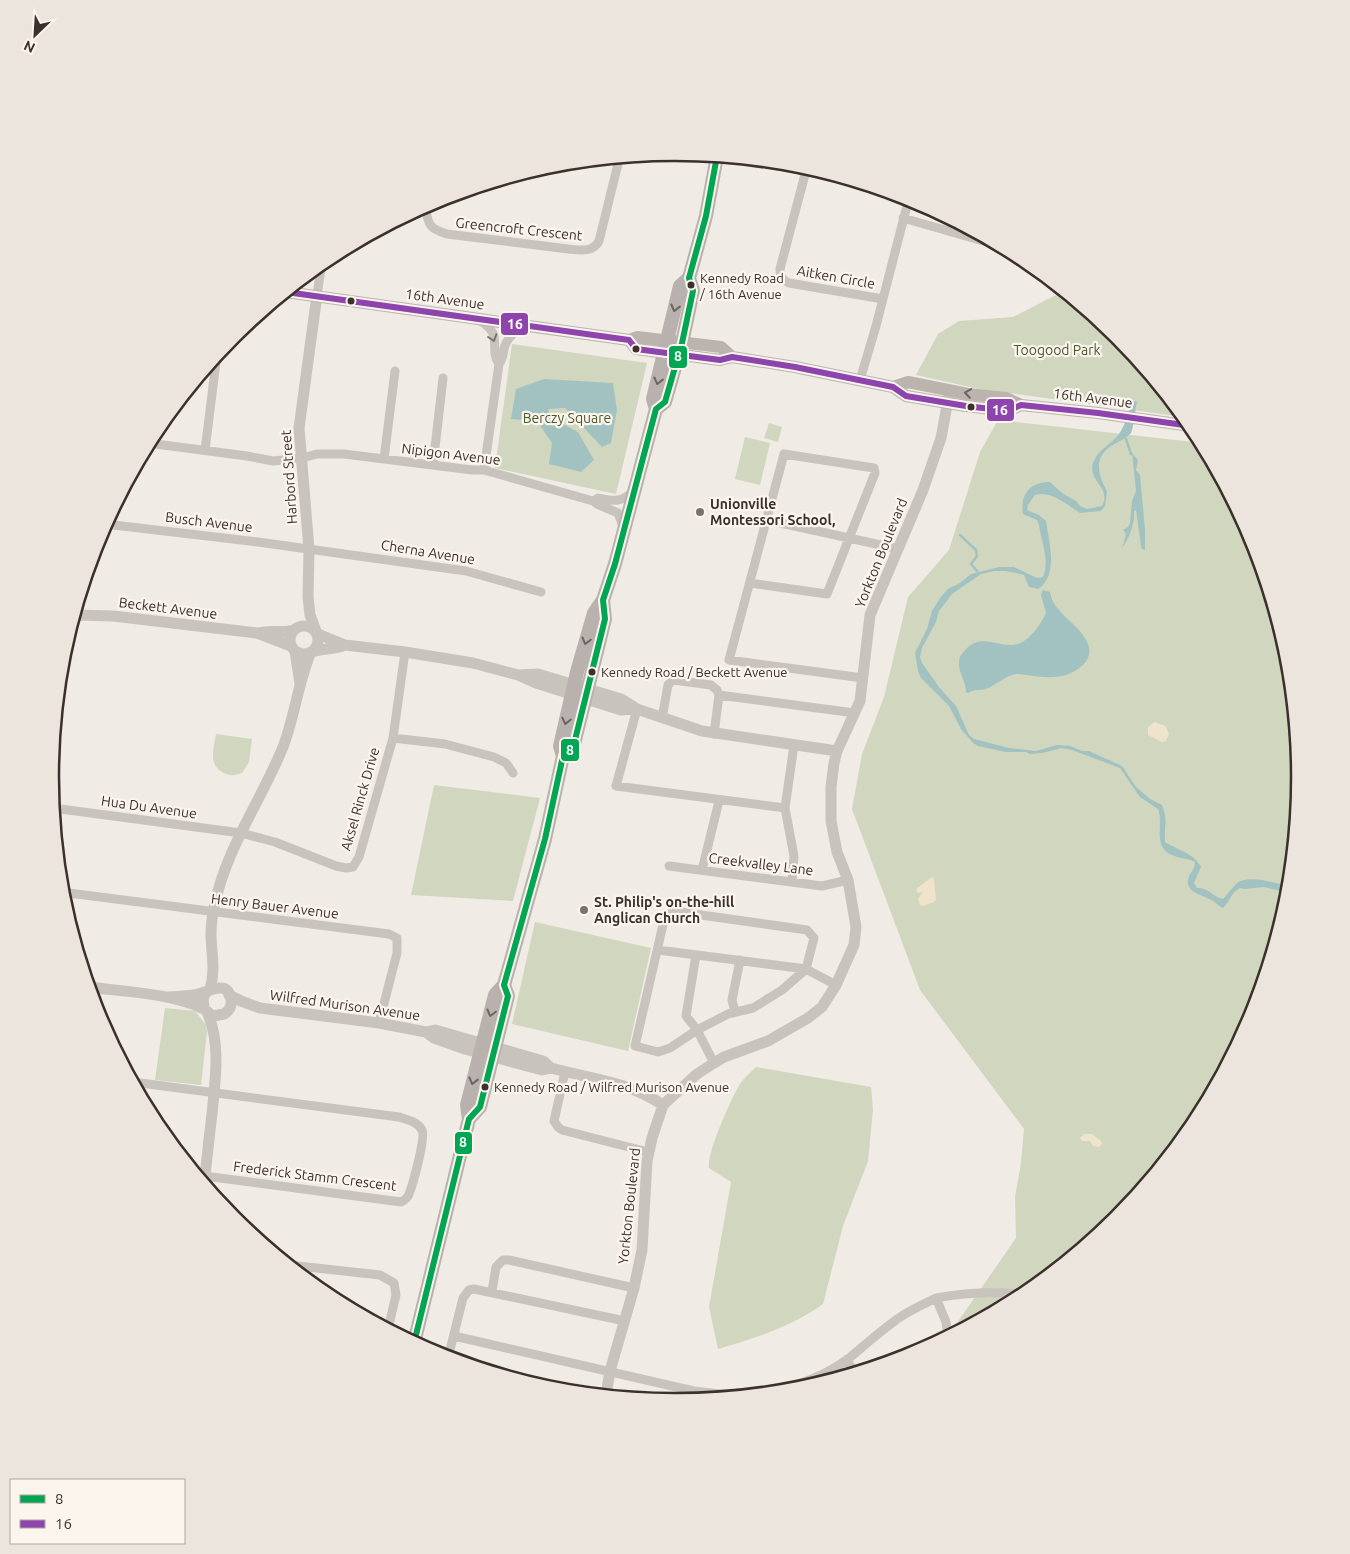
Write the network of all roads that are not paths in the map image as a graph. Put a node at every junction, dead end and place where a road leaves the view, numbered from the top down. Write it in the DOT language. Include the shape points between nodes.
graph roads {
  1 [pos="717,162"];
  2 [pos="618,164"];
  3 [pos="805,175"];
  4 [pos="907,206"];
  5 [pos="427,213"];
  6 [pos="903,218"];
  7 [pos="975,239"];
  8 [pos="320,274"];
  9 [pos="690,278"];
  10 [pos="294,293"];
  11 [pos="317,296"];
  12 [pos="882,299"];
  13 [pos="475,318"];
  14 [pos="525,325"];
  15 [pos="665,347"];
  16 [pos="680,348"];
  17 [pos="499,364"];
  18 [pos="215,367"];
  19 [pos="395,371"];
  20 [pos="443,378"];
  21 [pos="860,380"];
  22 [pos="893,387"];
  23 [pos="950,390"];
  24 [pos="947,403"];
  25 [pos="1021,405"];
  26 [pos="656,409"];
  27 [pos="1180,424"];
  28 [pos="157,444"];
  29 [pos="205,450"];
  30 [pos="302,458"];
  31 [pos="384,459"];
  32 [pos="433,465"];
  33 [pos="484,470"];
  34 [pos="634,490"];
  35 [pos="593,501"];
  36 [pos="767,520"];
  37 [pos="113,525"];
  38 [pos="624,529"];
  39 [pos="850,538"];
  40 [pos="309,549"];
  41 [pos="899,549"];
  42 [pos="750,584"];
  43 [pos="541,592"];
  44 [pos="308,597"];
  45 [pos="81,615"];
  46 [pos="294,629"];
  47 [pos="317,633"];
  48 [pos="257,634"];
  49 [pos="344,645"];
  50 [pos="293,648"];
  51 [pos="312,652"];
  52 [pos="405,652"];
  53 [pos="864,678"];
  54 [pos="300,685"];
  55 [pos="580,692"];
  56 [pos="718,695"];
  57 [pos="636,709"];
  58 [pos="855,713"];
  59 [pos="662,718"];
  60 [pos="714,734"];
  61 [pos="393,738"];
  62 [pos="794,745"];
  63 [pos="837,751"];
  64 [pos="513,772"];
  65 [pos="719,800"];
  66 [pos="785,808"];
  67 [pos="60,809"];
  68 [pos="241,833"];
  69 [pos="669,866"];
  70 [pos="702,870"];
  71 [pos="848,880"];
  72 [pos="792,882"];
  73 [pos="70,893"];
  74 [pos="214,912"];
  75 [pos="658,950"];
  76 [pos="696,955"];
  77 [pos="740,960"];
  78 [pos="214,963"];
  79 [pos="806,969"];
  80 [pos="836,985"];
  81 [pos="96,988"];
  82 [pos="208,990"];
  83 [pos="228,994"];
  84 [pos="166,998"];
  85 [pos="260,1008"];
  86 [pos="206,1012"];
  87 [pos="735,1012"];
  88 [pos="225,1013"];
  89 [pos="379,1023"];
  90 [pos="697,1030"];
  91 [pos="216,1048"];
  92 [pos="488,1050"];
  93 [pos="714,1063"];
  94 [pos="565,1072"];
  95 [pos="140,1083"];
  96 [pos="214,1092"];
  97 [pos="663,1105"];
  98 [pos="648,1152"];
  99 [pos="203,1172"];
  100 [pos="208,1179"];
  101 [pos="301,1266"];
  102 [pos="634,1288"];
  103 [pos="492,1292"];
  104 [pos="1011,1293"];
  105 [pos="936,1298"];
  106 [pos="625,1320"];
  107 [pos="389,1323"];
  108 [pos="947,1330"];
  109 [pos="416,1336"];
  110 [pos="454,1336"];
  111 [pos="450,1350"];
  112 [pos="847,1359"];
  113 [pos="851,1367"];
  114 [pos="610,1371"];
  115 [pos="817,1376"];
  116 [pos="607,1389"];
  117 [pos="682,1393"];
  1 -- 9 [label="main road"];
  2 -- 5 [label="street, Greencroft Crescent" via="598,241 587,250 447,234 432,228"];
  3 -- 12 [label="street, Aitken Circle" via="780,269 783,280"];
  4 -- 6 [label="street, Aitken Circle"];
  6 -- 7 [label="street"];
  6 -- 12 [label="street, Aitken Circle"];
  8 -- 11 [label="street"];
  9 -- 15 [label="main road, one-way" via="680,286"];
  9 -- 16 [label="main road" via="693,291"];
  10 -- 11 [label="main road, 16th Avenue"];
  11 -- 13 [label="main road, 16th Avenue"];
  11 -- 30 [label="street, Harbord Street" via="299,428"];
  12 -- 21 [label="street, Aitken Circle"];
  13 -- 14 [label="main road, 16th Avenue"];
  13 -- 17 [label="street, one-way" via="492,331"];
  14 -- 15 [label="main road, 16th Avenue" via="629,340 637,337"];
  14 -- 17 [label="street" via="508,340"];
  15 -- 16 [label="main road, 16th Avenue"];
  15 -- 26 [label="main road, one-way" via="653,399"];
  16 -- 21 [label="main road, 16th Avenue" via="720,360 732,357"];
  16 -- 26 [label="main road" via="665,402"];
  17 -- 33 [label="street"];
  18 -- 29 [label="street"];
  19 -- 31 [label="street"];
  20 -- 32 [label="street"];
  21 -- 22 [label="main road, 16th Avenue"];
  22 -- 23 [label="main road, 16th Avenue" via="908,382"];
  22 -- 24 [label="main road, 16th Avenue" via="906,396"];
  23 -- 24 [label="street, Yorkton Boulevard"];
  25 -- 23 [label="main road, 16th Avenue, one-way" via="1006,398"];
  24 -- 25 [label="main road, 16th Avenue" via="1008,411"];
  24 -- 41 [label="street, Yorkton Boulevard" via="938,446"];
  25 -- 27 [label="main road, 16th Avenue"];
  26 -- 34 [label="main road"];
  28 -- 29 [label="street, Nipigon Avenue"];
  29 -- 30 [label="street, Nipigon Avenue" via="273,461"];
  30 -- 31 [label="street, Nipigon Avenue" via="344,454"];
  30 -- 40 [label="street, Harbord Street"];
  31 -- 32 [label="street, Nipigon Avenue"];
  32 -- 33 [label="street, Nipigon Avenue"];
  33 -- 35 [label="street, Nipigon Avenue"];
  34 -- 35 [label="street, Nipigon Avenue" via="623,500 598,498"];
  34 -- 38 [label="main road"];
  35 -- 38 [label="street, Nipigon Avenue" via="618,513"];
  36 -- 39 [label="street"];
  36 -- 39 [label="street" via="784,454 874,468 875,473"];
  36 -- 42 [label="street"];
  37 -- 40 [label="street, Busch Avenue"];
  38 -- 55 [label="main road" via="603,600 605,619"];
  39 -- 41 [label="street"];
  39 -- 42 [label="street" via="827,594"];
  40 -- 43 [label="street, Cherna Avenue" via="466,571"];
  40 -- 44 [label="street, Harbord Street"];
  41 -- 53 [label="street, Yorkton Boulevard" via="870,615"];
  42 -- 53 [label="street" via="729,660"];
  44 -- 46 [label="street, Harbord Street"];
  44 -- 47 [label="street, Harbord Street"];
  45 -- 48 [label="street, Beckett Avenue" via="113,616"];
  46 -- 47 [label="street" via="308,626"];
  46 -- 48 [label="street, Beckett Avenue" via="287,632 266,630"];
  46 -- 50 [label="street" via="290,636"];
  47 -- 49 [label="street"];
  47 -- 51 [label="street" via="318,644"];
  48 -- 50 [label="street, Beckett Avenue"];
  49 -- 51 [label="street"];
  49 -- 52 [label="street"];
  50 -- 51 [label="street" via="303,654"];
  50 -- 54 [label="street"];
  51 -- 54 [label="street"];
  52 -- 55 [label="street" via="473,663 518,675 538,674"];
  52 -- 61 [label="street, Aksel Rinck Drive"];
  53 -- 58 [label="street, Yorkton Boulevard"];
  54 -- 68 [label="street" via="282,749"];
  55 -- 57 [label="street" via="621,710"];
  55 -- 92 [label="main road" via="573,748 563,756 545,838 504,985 508,996"];
  56 -- 58 [label="street"];
  56 -- 59 [label="street" via="711,685 673,680 668,685"];
  56 -- 60 [label="street"];
  57 -- 59 [label="street"];
  57 -- 65 [label="street" via="616,786"];
  58 -- 63 [label="street, Yorkton Boulevard"];
  59 -- 60 [label="street"];
  60 -- 62 [label="street"];
  61 -- 64 [label="street" via="446,744 494,757"];
  61 -- 68 [label="street, Aksel Rinck Drive" via="359,857 353,867 336,866 275,842"];
  62 -- 63 [label="street"];
  62 -- 66 [label="street"];
  63 -- 71 [label="street, Yorkton Boulevard" via="831,787 831,821 837,852"];
  65 -- 66 [label="street"];
  65 -- 70 [label="street"];
  66 -- 72 [label="street" via="794,856"];
  67 -- 68 [label="street, Hua Du Avenue"];
  68 -- 74 [label="street" via="223,875"];
  69 -- 70 [label="street, Creekvalley Lane"];
  70 -- 72 [label="street, Creekvalley Lane"];
  71 -- 72 [label="street, Creekvalley Lane" via="822,886"];
  71 -- 80 [label="street, Yorkton Boulevard" via="856,927 854,945"];
  73 -- 74 [label="street, Henry Bauer Avenue"];
  74 -- 78 [label="street" via="211,932"];
  74 -- 89 [label="street, Henry Bauer Avenue" via="389,934 397,938 397,953"];
  75 -- 76 [label="street"];
  75 -- 79 [label="street" via="665,916 673,911 807,930 814,938"];
  75 -- 90 [label="street" via="635,1046 658,1052"];
  76 -- 77 [label="street"];
  76 -- 90 [label="street" via="686,1016"];
  77 -- 79 [label="street"];
  77 -- 87 [label="street" via="732,1000"];
  78 -- 82 [label="street"];
  78 -- 83 [label="street"];
  79 -- 80 [label="street"];
  79 -- 87 [label="street" via="782,990 753,1008"];
  80 -- 93 [label="street, Yorkton Boulevard" via="822,1007 808,1018 768,1041"];
  81 -- 84 [label="street"];
  82 -- 83 [label="street" via="221,988"];
  82 -- 84 [label="street" via="197,995"];
  82 -- 86 [label="street" via="202,1002"];
  83 -- 85 [label="street, Wilfred Murison Avenue"];
  83 -- 88 [label="street" via="231,1003"];
  84 -- 86 [label="street" via="192,1004"];
  85 -- 88 [label="street, Wilfred Murison Avenue"];
  85 -- 89 [label="street, Wilfred Murison Avenue"];
  86 -- 88 [label="street" via="216,1017"];
  86 -- 91 [label="street" via="213,1026"];
  87 -- 90 [label="street"];
  88 -- 91 [label="street"];
  89 -- 92 [label="street, Wilfred Murison Avenue" via="426,1032 435,1030"];
  90 -- 93 [label="street"];
  91 -- 96 [label="street"];
  92 -- 94 [label="street, Wilfred Murison Avenue" via="542,1070 550,1068"];
  92 -- 109 [label="main road" via="467,1105 469,1119"];
  93 -- 97 [label="street, Yorkton Boulevard" via="696,1074"];
  94 -- 97 [label="street, Wilfred Murison Avenue" via="628,1086"];
  94 -- 98 [label="street" via="554,1121 558,1127"];
  95 -- 96 [label="street"];
  96 -- 99 [label="street"];
  96 -- 100 [label="street, Frederick Stamm Crescent" via="399,1117 413,1121 421,1128 423,1144 409,1194 401,1202"];
  97 -- 98 [label="street, Yorkton Boulevard"];
  98 -- 102 [label="street, Yorkton Boulevard" via="642,1250"];
  101 -- 107 [label="street" via="388,1279 394,1283 396,1295"];
  102 -- 103 [label="street" via="503,1260 496,1267"];
  102 -- 106 [label="street, Yorkton Boulevard"];
  103 -- 106 [label="street"];
  103 -- 110 [label="street" via="469,1290 463,1298"];
  104 -- 105 [label="street" via="956,1294"];
  105 -- 108 [label="street"];
  105 -- 112 [label="street" via="897,1319"];
  106 -- 114 [label="street, Yorkton Boulevard"];
  110 -- 111 [label="street"];
  110 -- 114 [label="street"];
  112 -- 113 [label="street"];
  112 -- 115 [label="street"];
  114 -- 116 [label="street, Yorkton Boulevard"];
  114 -- 117 [label="street"];
}
